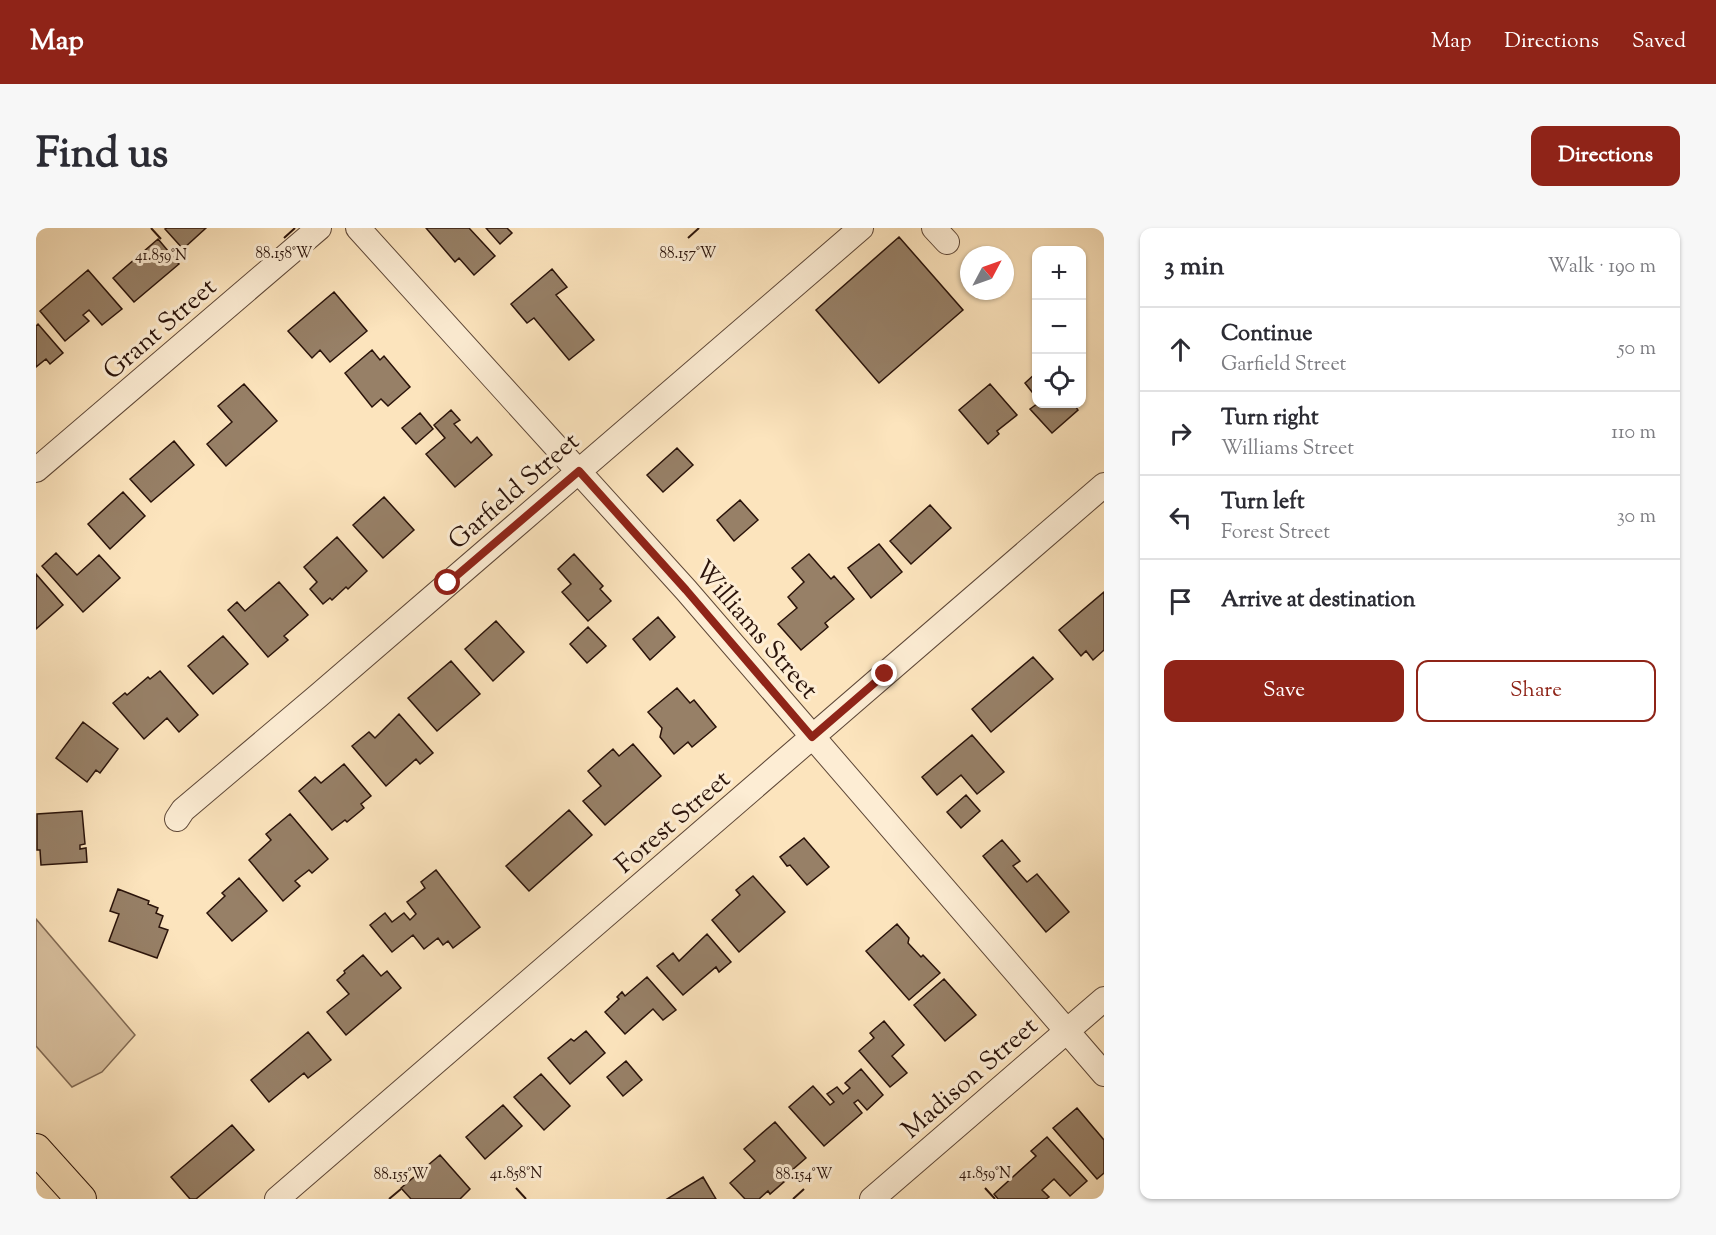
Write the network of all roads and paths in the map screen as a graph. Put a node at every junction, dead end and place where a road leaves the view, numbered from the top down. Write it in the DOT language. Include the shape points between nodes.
graph roads {
  1 [pos="319,228"];
  2 [pos="358,228"];
  3 [pos="861,228"];
  4 [pos="36,470"];
  5 [pos="579,471"];
  6 [pos="1104,486"];
  7 [pos="812,737"];
  8 [pos="177,819"];
  9 [pos="1104,999"];
  10 [pos="1067,1031"];
  11 [pos="1104,1074"];
  12 [pos="36,1149"];
  13 [pos="81,1199"];
  14 [pos="276,1199"];
  15 [pos="872,1199"];
  1 -- 4 [label="street, Grant Street"];
  2 -- 5 [label="street, Williams Street"];
  3 -- 5 [label="street, Garfield Street"];
  5 -- 7 [label="street, Williams Street"];
  5 -- 8 [label="street, Garfield Street"];
  6 -- 7 [label="street, Forest Street"];
  7 -- 10 [label="street, Williams Street"];
  7 -- 14 [label="street, Forest Street"];
  9 -- 10 [label="street, Madison Street"];
  10 -- 11 [label="street, Williams Street"];
  10 -- 15 [label="street, Madison Street"];
  12 -- 13 [label="main road"];
}
